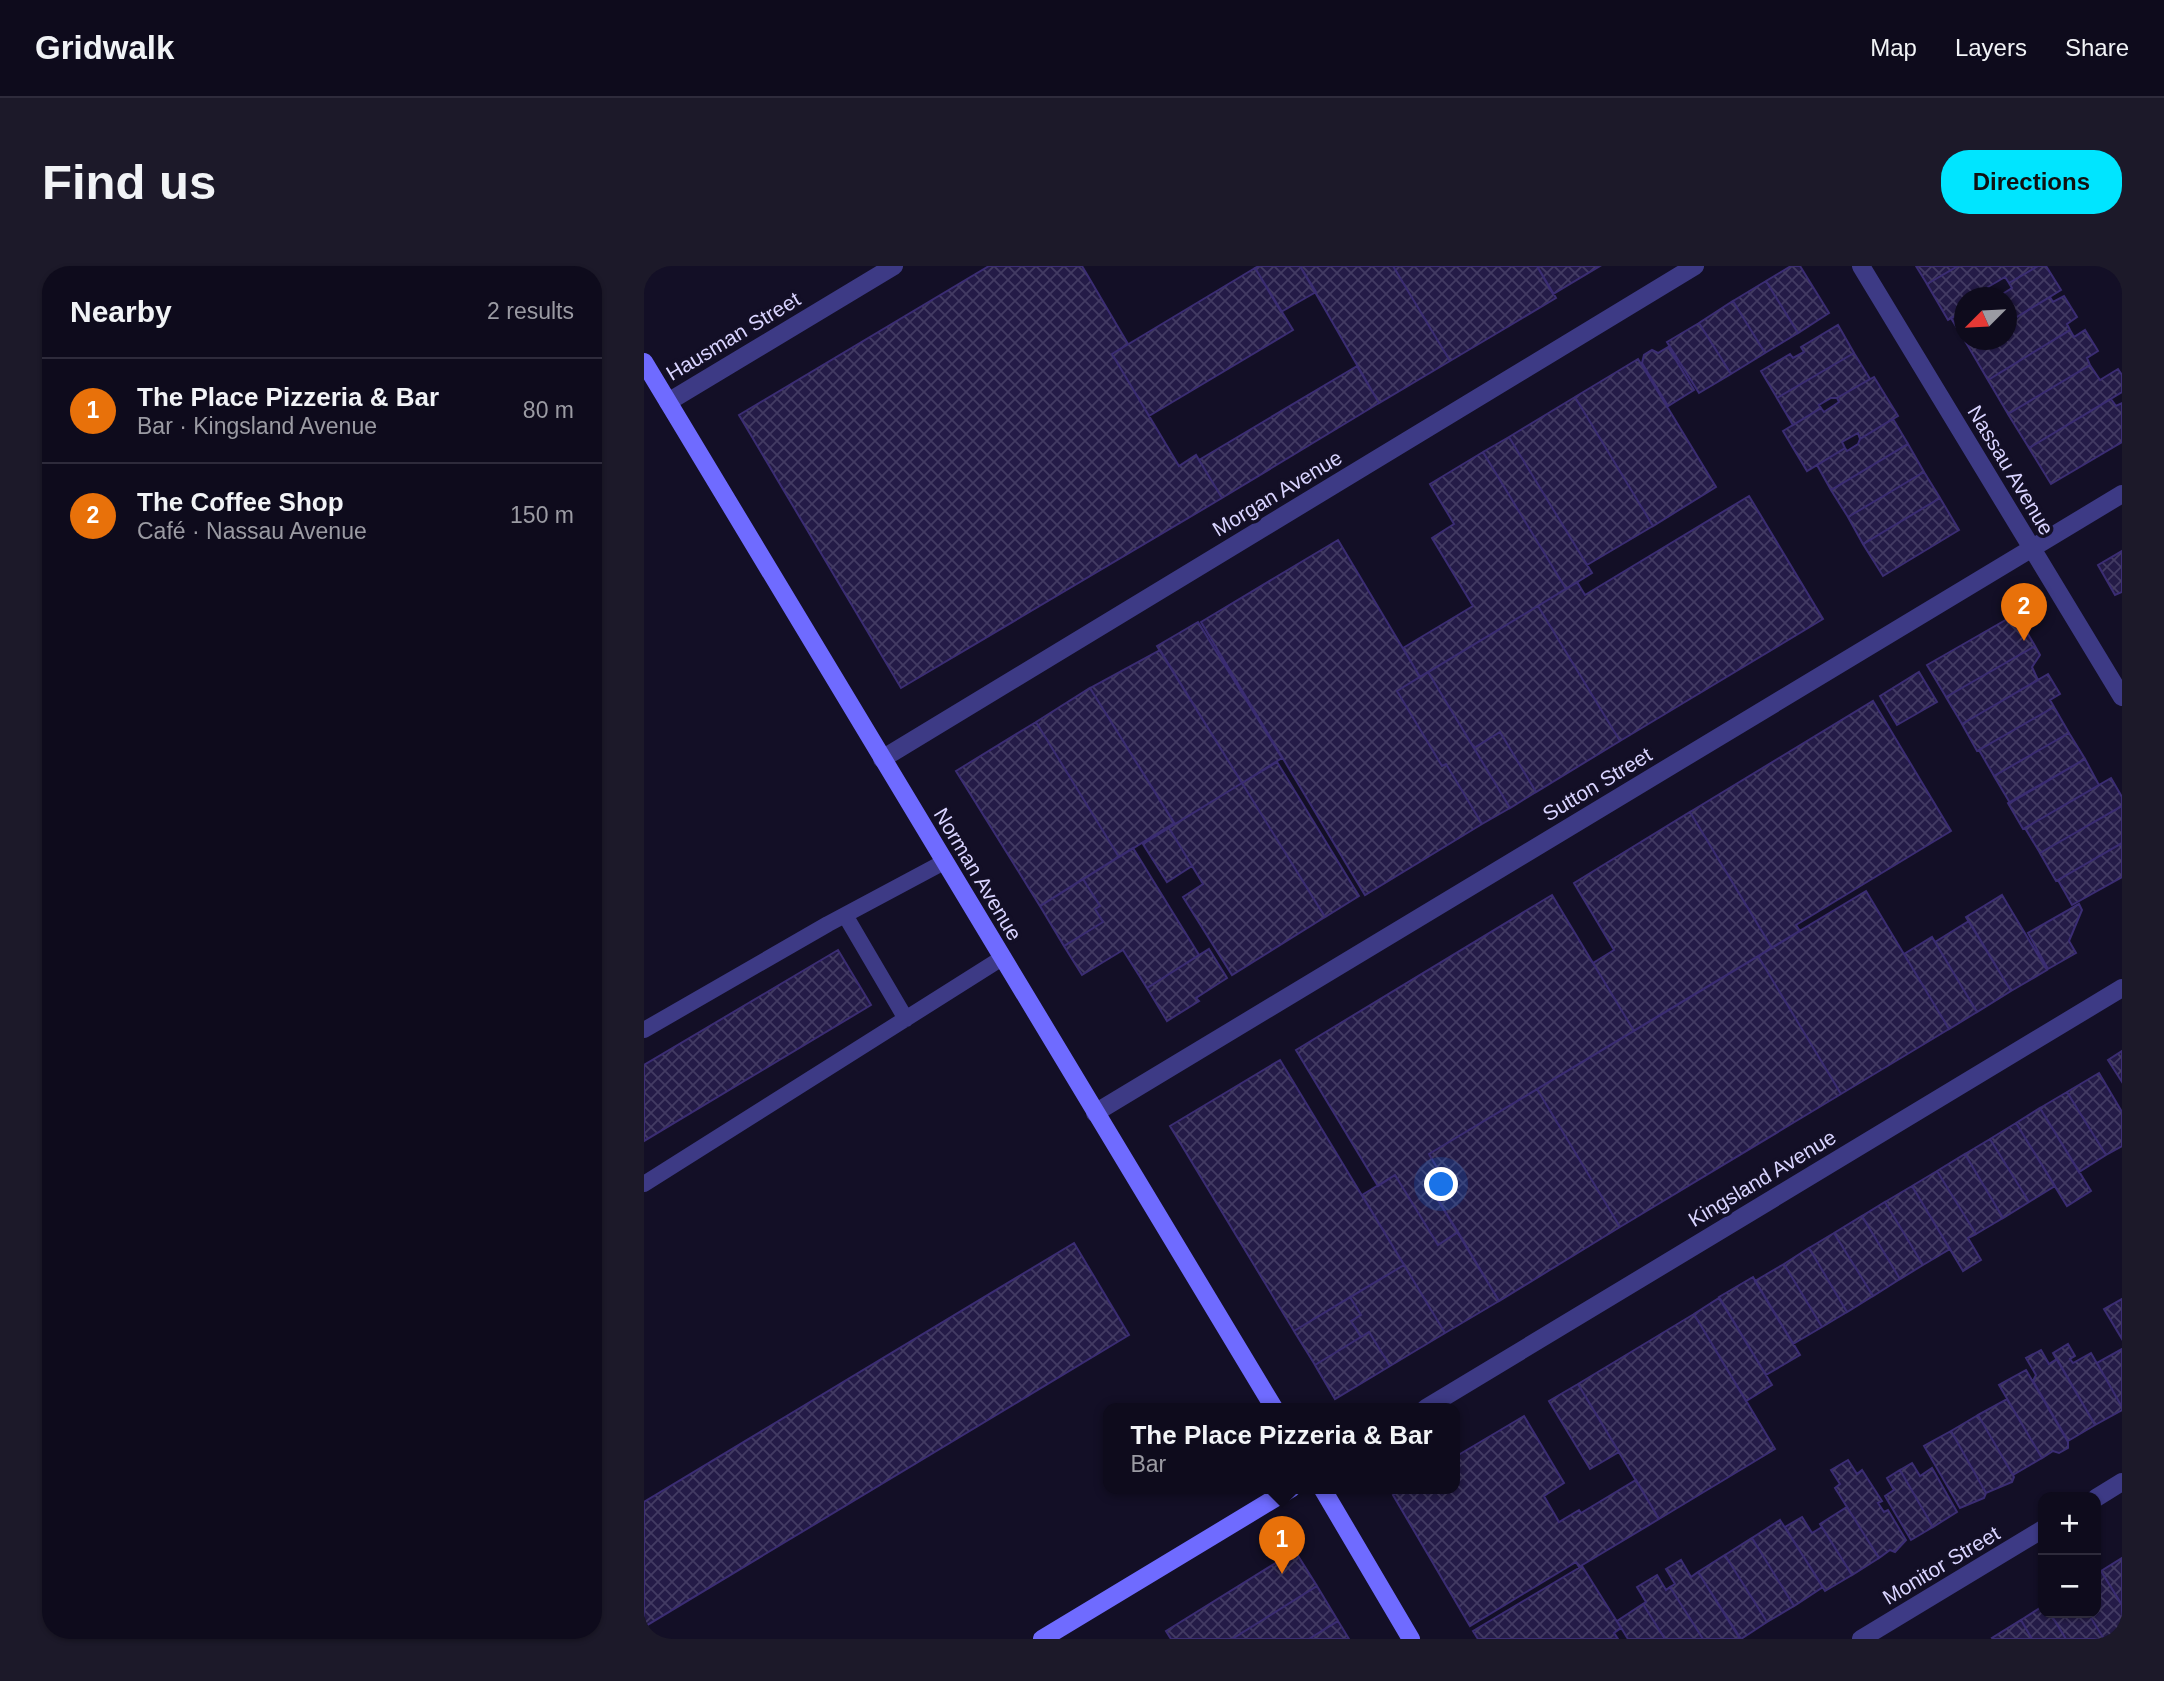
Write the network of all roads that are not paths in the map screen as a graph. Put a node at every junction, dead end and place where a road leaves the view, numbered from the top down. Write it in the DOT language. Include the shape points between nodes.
graph roads {
  1 [pos="894,266"];
  2 [pos="1695,266"];
  3 [pos="1861,266"];
  4 [pos="644,362"];
  5 [pos="668,402"];
  6 [pos="2122,494"];
  7 [pos="2032,548"];
  8 [pos="2122,697"];
  9 [pos="882,759"];
  10 [pos="944,862"];
  11 [pos="845,915"];
  12 [pos="1002,958"];
  13 [pos="2122,988"];
  14 [pos="906,1019"];
  15 [pos="644,1031"];
  16 [pos="1095,1113"];
  17 [pos="644,1184"];
  18 [pos="1271,1403"];
  19 [pos="1434,1403"];
  20 [pos="2122,1482"];
  21 [pos="1282,1494"];
  22 [pos="1326,1494"];
  23 [pos="2101,1495"];
  24 [pos="2038,1532"];
  25 [pos="1042,1639"];
  26 [pos="1411,1639"];
  27 [pos="1861,1639"];
  1 -- 5 [label="street, Hausman Street"];
  2 -- 9 [label="street, Morgan Avenue"];
  3 -- 7 [label="street, Nassau Avenue"];
  4 -- 5 [label="main road, Norman Avenue"];
  5 -- 9 [label="main road, Norman Avenue"];
  6 -- 7 [label="street, Sutton Street"];
  7 -- 8 [label="street, Nassau Avenue"];
  7 -- 16 [label="street, Sutton Street"];
  9 -- 10 [label="main road, Norman Avenue"];
  10 -- 11 [label="lane"];
  10 -- 12 [label="main road, Norman Avenue"];
  11 -- 14 [label="lane"];
  11 -- 15 [label="lane"];
  12 -- 14 [label="lane"];
  12 -- 16 [label="main road, Norman Avenue"];
  13 -- 19 [label="street, Kingsland Avenue"];
  14 -- 17 [label="lane"];
  16 -- 18 [label="main road, Norman Avenue"];
  20 -- 23 [label="street"];
  21 -- 25 [label="main road"];
  22 -- 26 [label="main road"];
  24 -- 27 [label="street, Monitor Street"];
}
